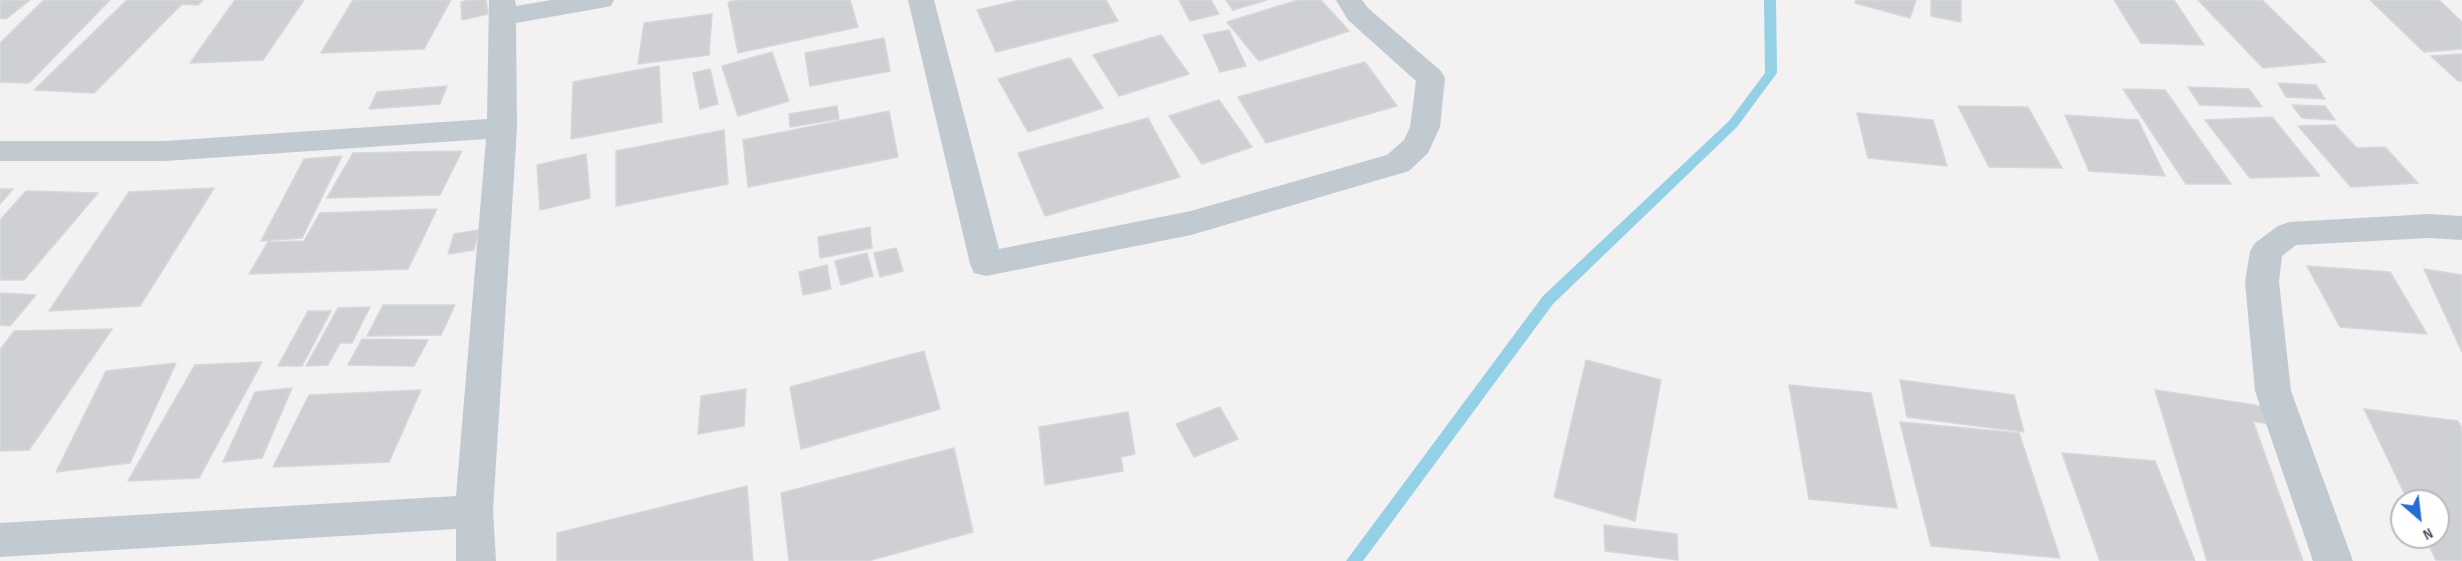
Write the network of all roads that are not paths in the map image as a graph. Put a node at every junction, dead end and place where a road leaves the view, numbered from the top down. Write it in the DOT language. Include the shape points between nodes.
graph roads {
  1 [pos="601,0"];
  2 [pos="921,0"];
  3 [pos="1349,0"];
  4 [pos="502,8"];
  5 [pos="502,129"];
  6 [pos="0,151"];
  7 [pos="2462,228"];
  8 [pos="474,511"];
  9 [pos="0,540"];
  10 [pos="476,561"];
  11 [pos="2333,561"];
  1 -- 4 [label="street"];
  2 -- 3 [label="street" via="986,264 1191,223 1398,163 1417,146 1425,127 1431,78 1358,14"];
  4 -- 5 [label="street"];
  5 -- 6 [label="street" via="165,151"];
  5 -- 8 [label="street"];
  7 -- 11 [label="street" via="2430,226 2289,234 2266,250 2262,282 2272,391"];
  8 -- 9 [label="street"];
  8 -- 10 [label="street"];
}
